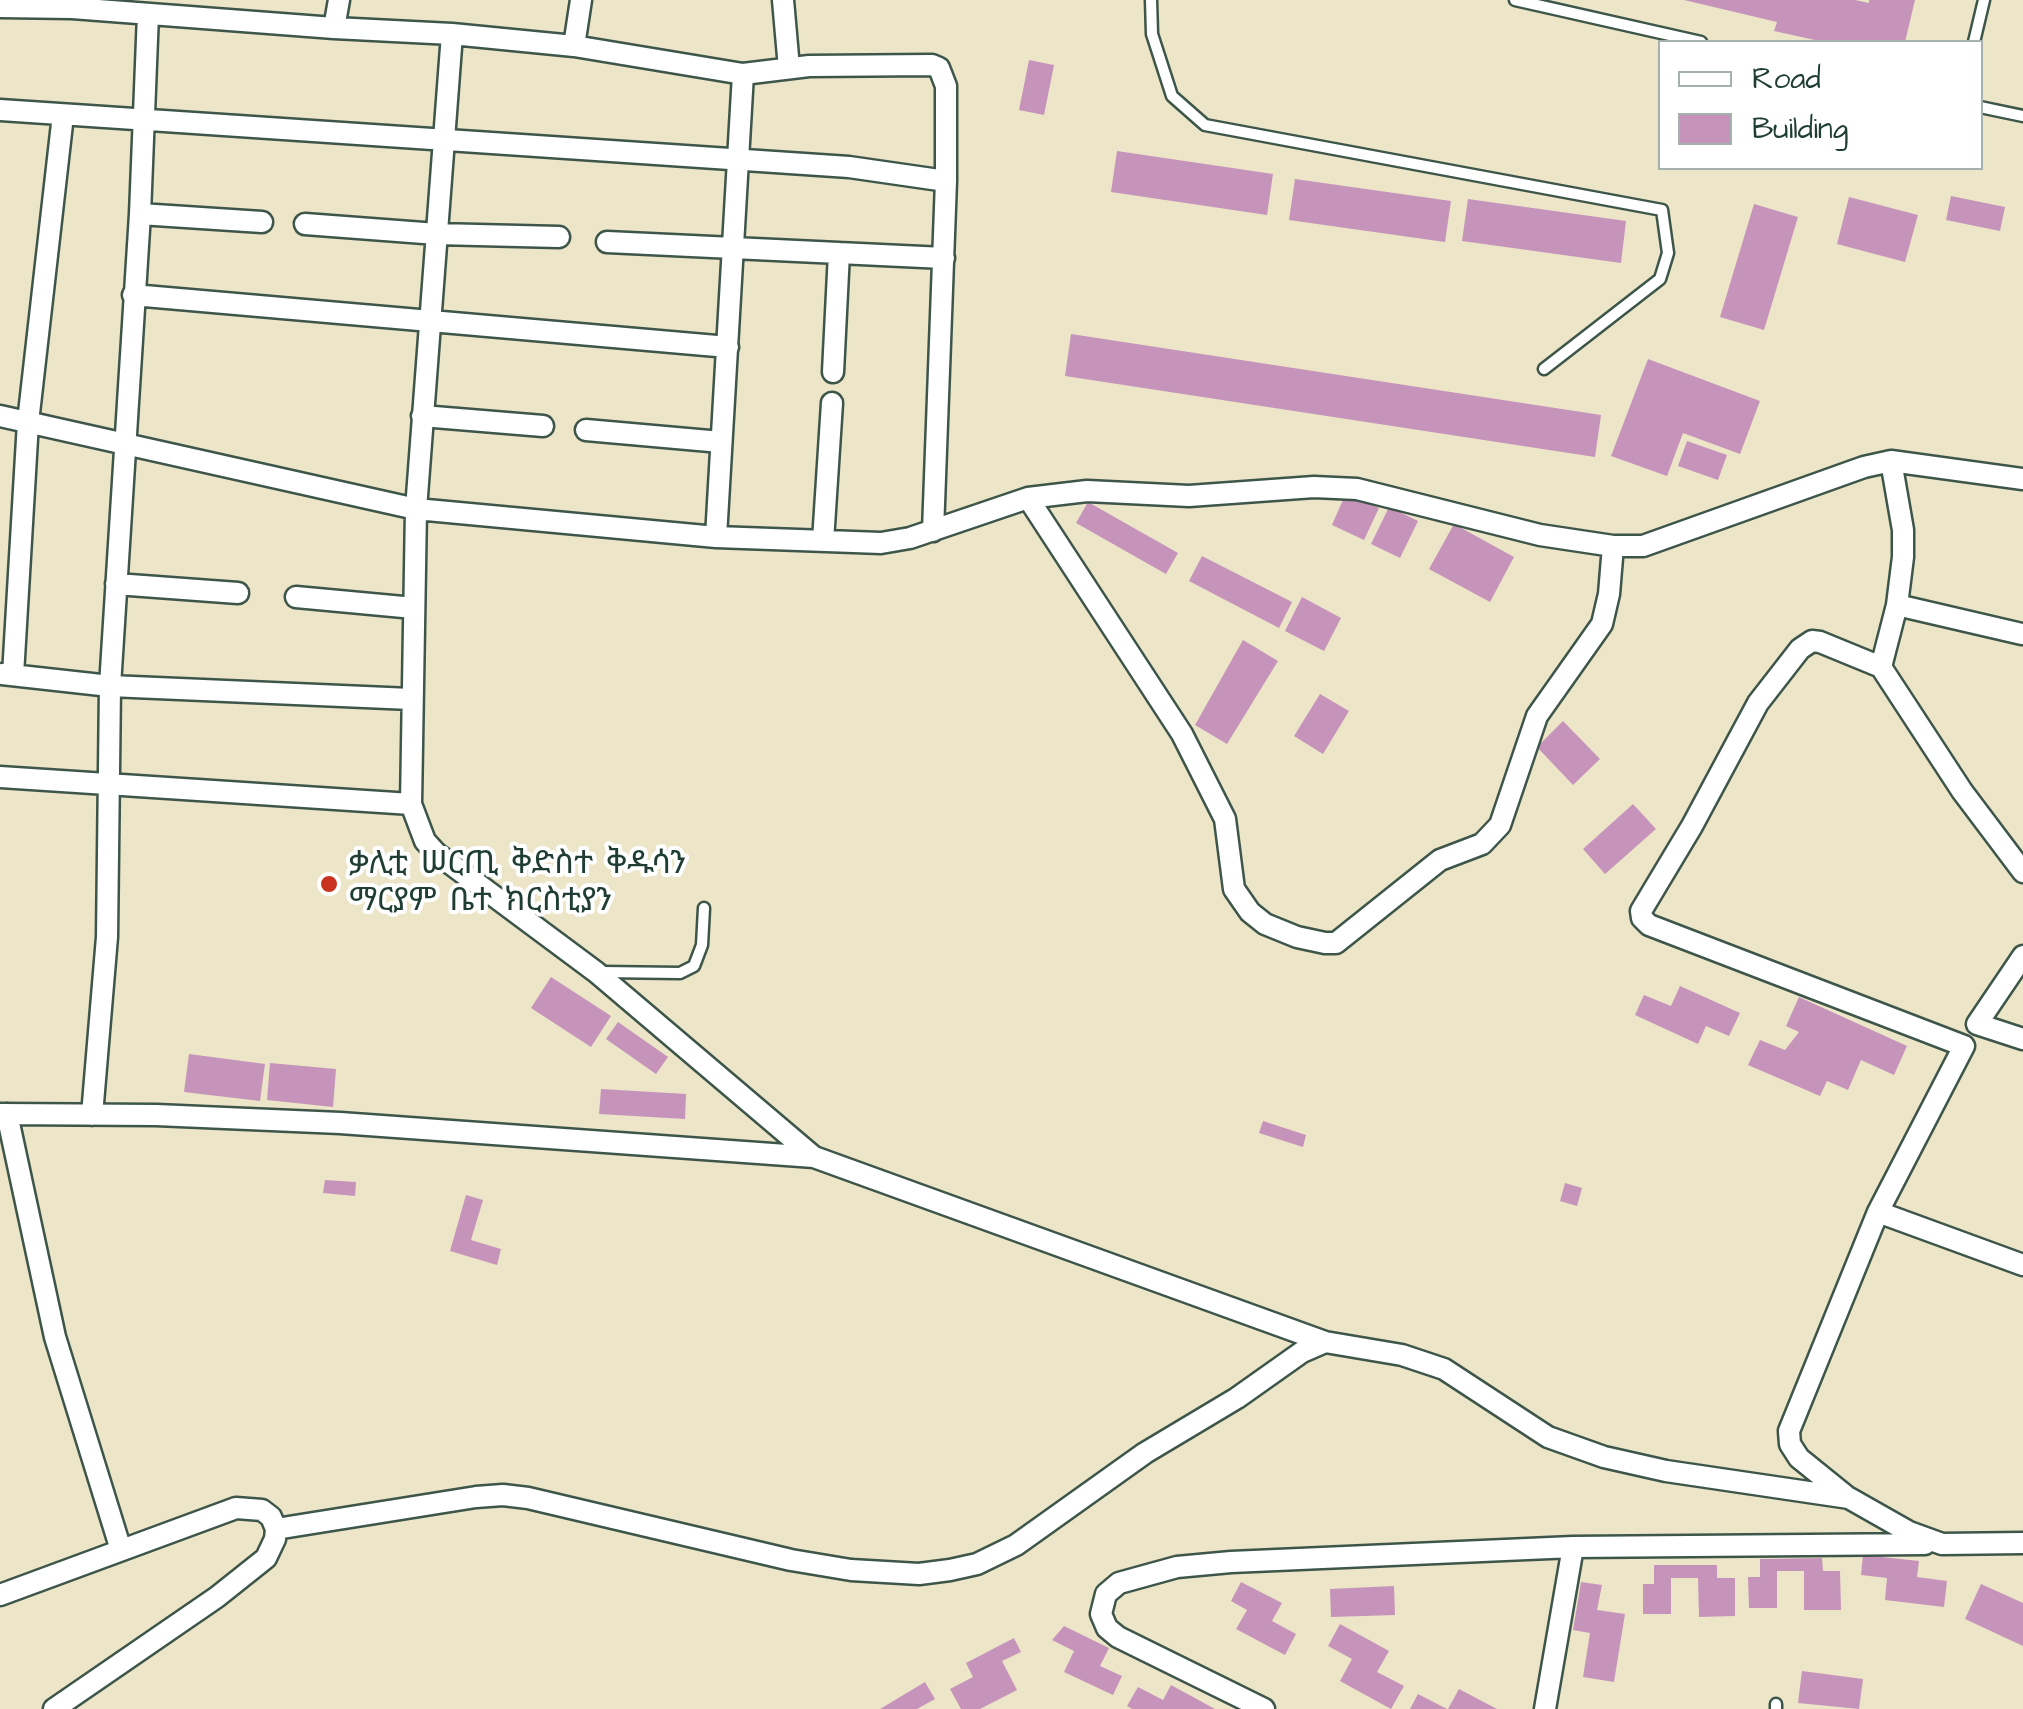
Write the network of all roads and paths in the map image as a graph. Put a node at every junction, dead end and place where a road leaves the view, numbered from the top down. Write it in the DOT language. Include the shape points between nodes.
graph roads {
  1 [pos="339,0"];
  2 [pos="582,0"];
  3 [pos="783,0"];
  4 [pos="1151,0"];
  5 [pos="1515,0"];
  6 [pos="1984,0"];
  7 [pos="74,4"];
  8 [pos="0,6"];
  9 [pos="148,14"];
  10 [pos="334,28"];
  11 [pos="452,34"];
  12 [pos="1692,40"];
  13 [pos="1974,40"];
  14 [pos="574,46"];
  15 [pos="789,68"];
  16 [pos="743,74"];
  17 [pos="1983,107"];
  18 [pos="0,110"];
  19 [pos="62,115"];
  20 [pos="2023,116"];
  21 [pos="142,122"];
  22 [pos="446,140"];
  23 [pos="736,160"];
  24 [pos="946,180"];
  25 [pos="140,214"];
  26 [pos="262,222"];
  27 [pos="305,224"];
  28 [pos="438,234"];
  29 [pos="559,237"];
  30 [pos="606,242"];
  31 [pos="731,248"];
  32 [pos="840,253"];
  33 [pos="944,258"];
  34 [pos="133,295"];
  35 [pos="430,323"];
  36 [pos="728,347"];
  37 [pos="1544,369"];
  38 [pos="833,372"];
  39 [pos="832,403"];
  40 [pos="0,416"];
  41 [pos="422,416"];
  42 [pos="28,422"];
  43 [pos="543,426"];
  44 [pos="586,430"];
  45 [pos="721,442"];
  46 [pos="124,446"];
  47 [pos="1891,461"];
  48 [pos="2023,478"];
  49 [pos="1028,498"];
  50 [pos="416,509"];
  51 [pos="932,531"];
  52 [pos="716,537"];
  53 [pos="823,540"];
  54 [pos="1613,546"];
  55 [pos="116,584"];
  56 [pos="238,594"];
  57 [pos="296,596"];
  58 [pos="1897,605"];
  59 [pos="414,608"];
  60 [pos="2023,632"];
  61 [pos="1881,667"];
  62 [pos="6,675"];
  63 [pos="110,686"];
  64 [pos="411,699"];
  65 [pos="0,777"];
  66 [pos="109,785"];
  67 [pos="411,804"];
  68 [pos="2023,872"];
  69 [pos="704,908"];
  70 [pos="2023,956"];
  71 [pos="596,972"];
  72 [pos="1977,1024"];
  73 [pos="2023,1039"];
  74 [pos="1964,1046"];
  75 [pos="4,1114"];
  76 [pos="92,1114"];
  77 [pos="814,1157"];
  78 [pos="1878,1212"];
  79 [pos="2023,1264"];
  80 [pos="1325,1342"];
  81 [pos="1849,1498"];
  82 [pos="276,1529"];
  83 [pos="2023,1543"];
  84 [pos="1942,1544"];
  85 [pos="1573,1547"];
  86 [pos="121,1550"];
  87 [pos="0,1595"];
  88 [pos="54,1709"];
  89 [pos="1264,1709"];
  90 [pos="1545,1709"];
  1 -- 10 [label="street"];
  2 -- 14 [label="street"];
  3 -- 15 [label="street"];
  4 -- 37 [label="lane" via="1152,34 1172,96 1205,125 1662,210 1668,252 1660,278"];
  5 -- 12 [label="lane"];
  6 -- 13 [label="lane"];
  7 -- 8 [label="street"];
  7 -- 9 [label="street"];
  9 -- 10 [label="street"];
  9 -- 21 [label="street"];
  10 -- 11 [label="street"];
  11 -- 14 [label="street"];
  11 -- 22 [label="street"];
  14 -- 16 [label="street"];
  15 -- 16 [label="street"];
  15 -- 24 [label="street" via="939,68 946,86"];
  16 -- 23 [label="street"];
  17 -- 20 [label="lane"];
  18 -- 19 [label="street"];
  19 -- 21 [label="street"];
  19 -- 42 [label="street"];
  21 -- 22 [label="street"];
  21 -- 25 [label="street"];
  22 -- 23 [label="street"];
  22 -- 28 [label="street"];
  23 -- 24 [label="street"];
  23 -- 31 [label="street"];
  24 -- 33 [label="street"];
  25 -- 26 [label="street"];
  25 -- 34 [label="street"];
  27 -- 28 [label="street"];
  28 -- 29 [label="street"];
  28 -- 35 [label="street"];
  30 -- 31 [label="street"];
  31 -- 32 [label="street"];
  31 -- 36 [label="street"];
  32 -- 33 [label="street"];
  32 -- 38 [label="street"];
  33 -- 51 [label="street"];
  34 -- 35 [label="street"];
  34 -- 46 [label="street"];
  35 -- 36 [label="street"];
  35 -- 41 [label="street"];
  36 -- 45 [label="street"];
  39 -- 53 [label="street"];
  40 -- 42 [label="street"];
  41 -- 43 [label="street"];
  41 -- 50 [label="street"];
  42 -- 46 [label="street"];
  42 -- 62 [label="street"];
  44 -- 45 [label="street"];
  45 -- 52 [label="street"];
  46 -- 50 [label="street"];
  46 -- 55 [label="street"];
  47 -- 48 [label="street"];
  47 -- 54 [label="street" via="1643,546"];
  47 -- 58 [label="street" via="1903,530"];
  49 -- 51 [label="street"];
  49 -- 54 [label="street" via="1087,491 1189,496 1357,489 1540,535"];
  49 -- 54 [label="street" via="1182,734 1225,819 1234,889 1265,924 1325,943 1336,943 1440,860 1482,844 1500,825 1538,716 1602,624"];
  50 -- 52 [label="street"];
  50 -- 59 [label="street"];
  51 -- 53 [label="street" via="881,543"];
  52 -- 53 [label="street"];
  55 -- 56 [label="street"];
  55 -- 63 [label="street"];
  57 -- 59 [label="street"];
  58 -- 60 [label="street"];
  58 -- 61 [label="street"];
  59 -- 64 [label="street"];
  61 -- 68 [label="street"];
  61 -- 74 [label="street" via="1820,642 1800,649 1729,752 1644,902 1642,918"];
  62 -- 63 [label="street"];
  63 -- 64 [label="street"];
  63 -- 66 [label="street"];
  64 -- 67 [label="street"];
  65 -- 66 [label="street"];
  66 -- 67 [label="street"];
  66 -- 76 [label="street" via="107,938"];
  67 -- 71 [label="street" via="436,853"];
  69 -- 71 [label="lane" via="694,966 680,972"];
  70 -- 72 [label="street"];
  71 -- 77 [label="street"];
  72 -- 73 [label="street"];
  72 -- 74 [label="street"];
  74 -- 78 [label="street"];
  75 -- 76 [label="street"];
  75 -- 86 [label="street" via="54,1337"];
  76 -- 77 [label="street" via="340,1123"];
  77 -- 80 [label="street"];
  78 -- 79 [label="street"];
  78 -- 81 [label="street" via="1788,1430 1799,1458"];
  80 -- 81 [label="street" via="1444,1370 1548,1437 1604,1457"];
  80 -- 82 [label="street" via="1145,1452 1016,1545 950,1570 836,1568 503,1496"];
  81 -- 84 [label="street"];
  82 -- 86 [label="street" via="262,1510 236,1508"];
  82 -- 88 [label="street" via="266,1558"];
  83 -- 84 [label="street"];
  84 -- 85 [label="street"];
  85 -- 89 [label="street" via="1231,1562 1118,1582 1106,1594 1101,1614 1118,1637"];
  85 -- 90 [label="street"];
  86 -- 87 [label="street"];
}
